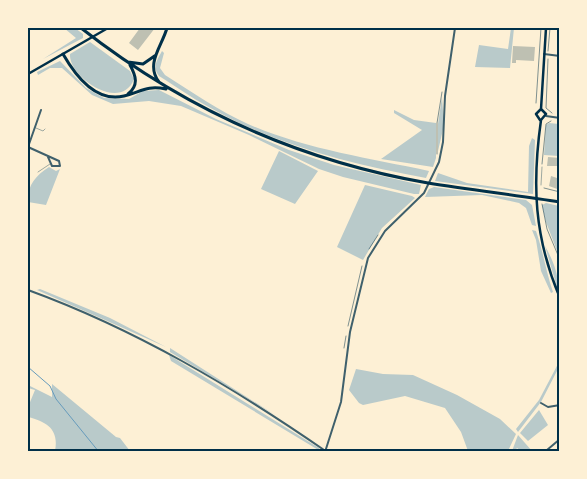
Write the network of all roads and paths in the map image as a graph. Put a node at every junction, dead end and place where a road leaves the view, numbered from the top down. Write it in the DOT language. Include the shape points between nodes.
graph roads {
  1 [pos="81,28"];
  2 [pos="108,28"];
  3 [pos="168,28"];
  4 [pos="455,28"];
  5 [pos="541,28"];
  6 [pos="546,28"];
  7 [pos="550,28"];
  8 [pos="157,53"];
  9 [pos="63,54"];
  10 [pos="544,54"];
  11 [pos="548,54"];
  12 [pos="560,56"];
  13 [pos="125,61"];
  14 [pos="129,64"];
  15 [pos="28,74"];
  16 [pos="161,84"];
  17 [pos="169,89"];
  18 [pos="124,96"];
  19 [pos="542,104"];
  20 [pos="546,105"];
  21 [pos="541,109"];
  22 [pos="41,110"];
  23 [pos="552,113"];
  24 [pos="546,116"];
  25 [pos="560,118"];
  26 [pos="541,120"];
  27 [pos="551,121"];
  28 [pos="35,128"];
  29 [pos="45,129"];
  30 [pos="28,147"];
  31 [pos="48,158"];
  32 [pos="50,164"];
  33 [pos="542,168"];
  34 [pos="38,172"];
  35 [pos="541,185"];
  36 [pos="560,192"];
  37 [pos="560,202"];
  38 [pos="542,205"];
  39 [pos="379,234"];
  40 [pos="368,252"];
  41 [pos="560,260"];
  42 [pos="363,263"];
  43 [pos="28,290"];
  44 [pos="560,298"];
  45 [pos="344,353"];
  46 [pos="541,402"];
  47 [pos="560,405"];
  48 [pos="560,439"];
  49 [pos="326,451"];
  50 [pos="547,451"];
  51 [pos="542,452"];
  1 -- 13 [label="highway"];
  2 -- 9 [label="main road"];
  3 -- 8 [label="highway"];
  4 -- 49 [label="street" via="445,96 443,142 434,174 424,193 385,231 368,258 350,332 341,402"];
  5 -- 19 [label="path" via="536,102"];
  6 -- 10 [label="main road"];
  7 -- 11 [label="path"];
  8 -- 13 [label="highway" via="143,64"];
  8 -- 16 [label="highway" via="152,69"];
  9 -- 15 [label="main road"];
  9 -- 18 [label="highway" via="84,83 105,95"];
  10 -- 11 [label="street"];
  10 -- 19 [label="main road"];
  11 -- 12 [label="street"];
  11 -- 20 [label="path"];
  13 -- 14 [label="highway"];
  14 -- 16 [label="highway"];
  14 -- 18 [label="highway" via="136,84"];
  16 -- 17 [label="highway"];
  17 -- 18 [label="highway" via="147,87"];
  17 -- 37 [label="highway" via="270,140 335,161 428,183"];
  19 -- 20 [label="path"];
  19 -- 21 [label="main road"];
  20 -- 23 [label="path"];
  21 -- 24 [label="main road"];
  21 -- 26 [label="main road" via="536,115"];
  22 -- 28 [label="street"];
  24 -- 25 [label="street"];
  24 -- 26 [label="main road"];
  26 -- 44 [label="main road" via="535,180 537,220 547,265"];
  27 -- 33 [label="path" via="546,124"];
  28 -- 29 [label="lane"];
  28 -- 30 [label="street"];
  30 -- 31 [label="street"];
  31 -- 32 [label="street"];
  31 -- 32 [label="street" via="60,162 56,167"];
  32 -- 34 [label="lane"];
  33 -- 35 [label="lane"];
  35 -- 36 [label="path" via="547,190"];
  38 -- 41 [label="path" via="547,229"];
  39 -- 40 [label="path"];
  42 -- 45 [label="path"];
  43 -- 49 [label="street" via="83,311 166,352"];
  46 -- 47 [label="street" via="548,407"];
  48 -- 50 [label="street"];
  50 -- 51 [label="street"];
}
